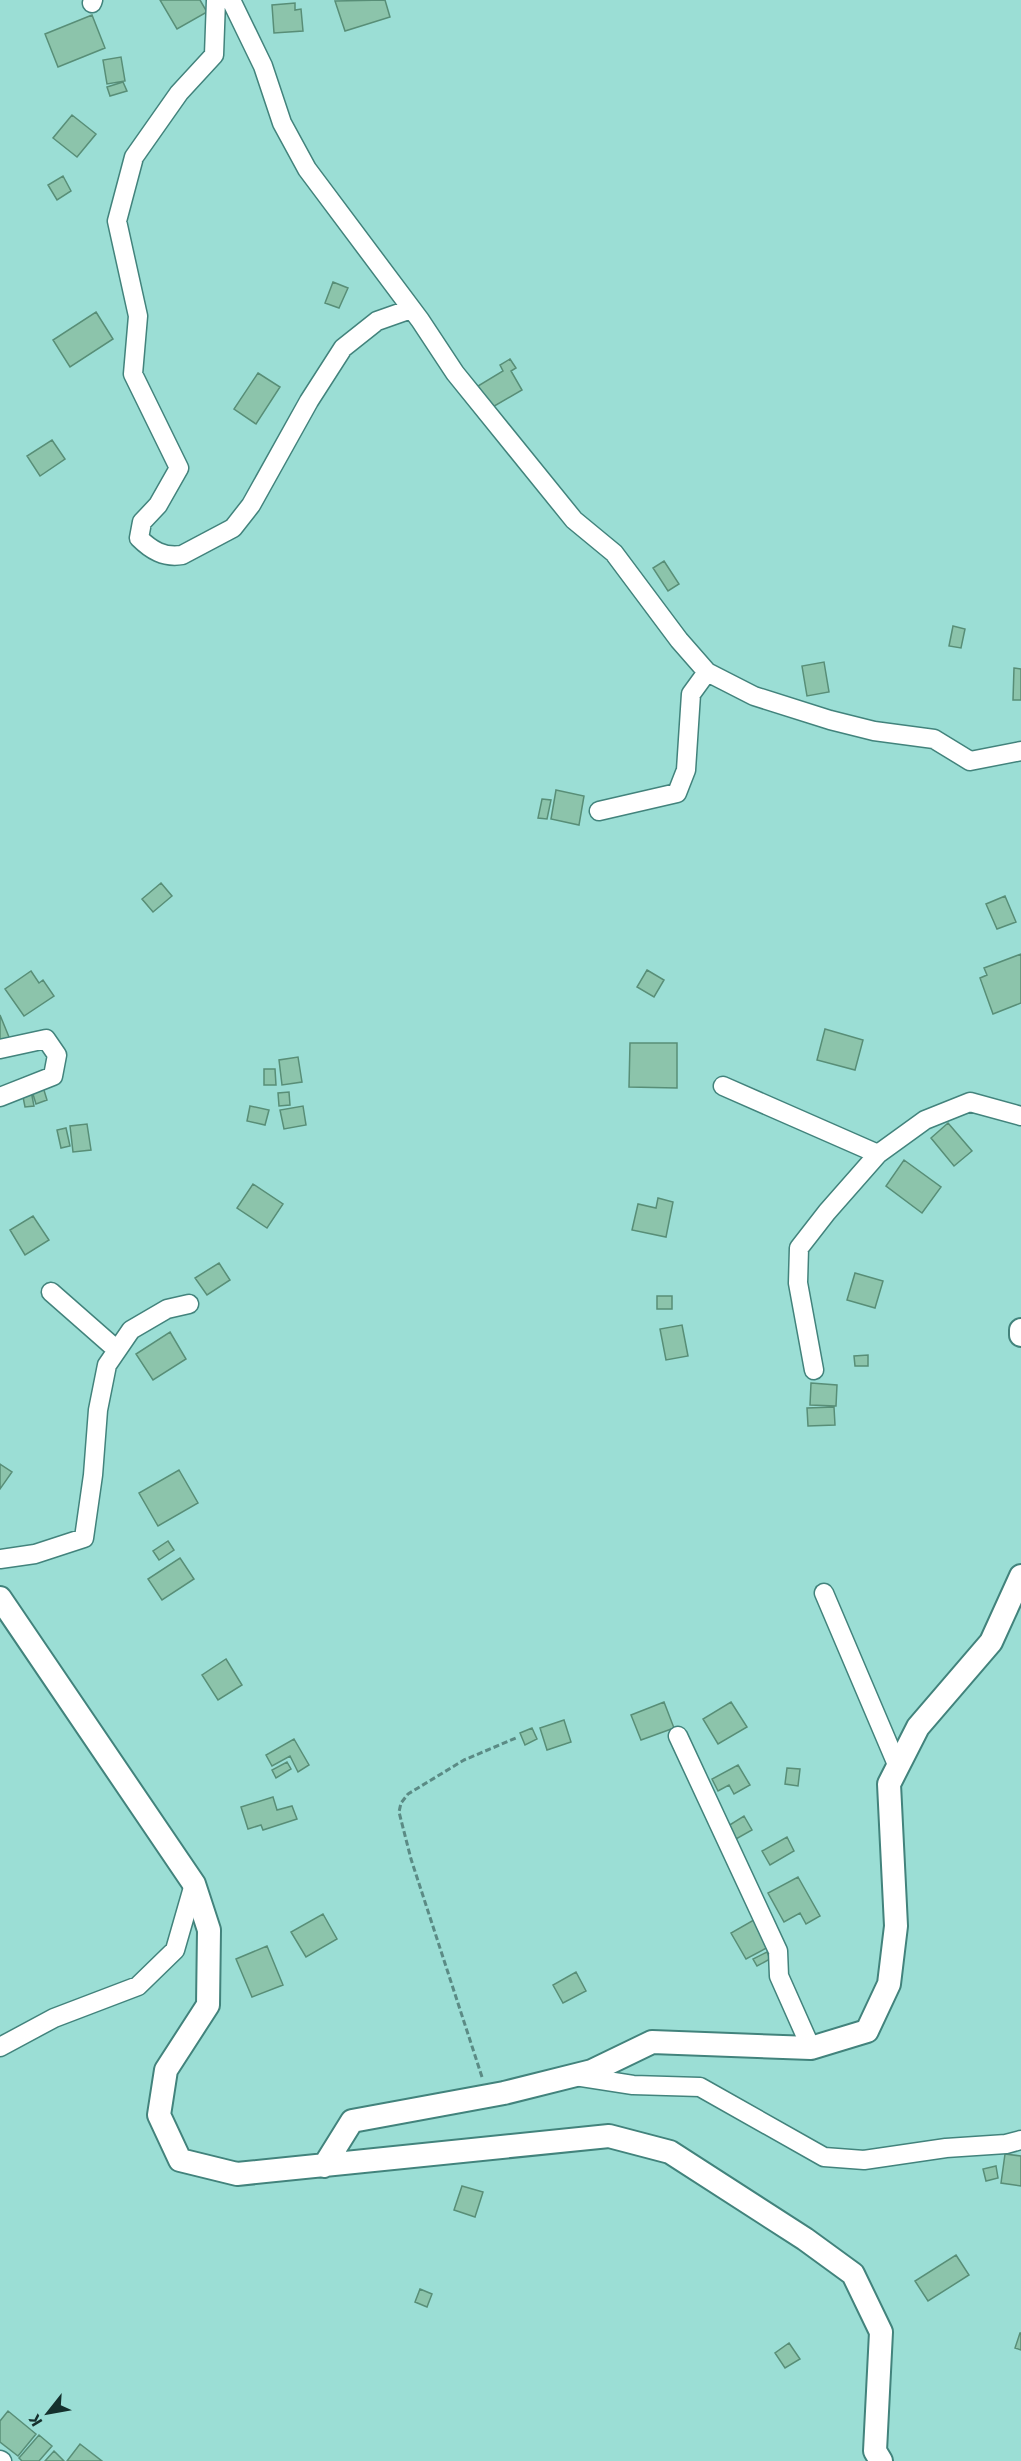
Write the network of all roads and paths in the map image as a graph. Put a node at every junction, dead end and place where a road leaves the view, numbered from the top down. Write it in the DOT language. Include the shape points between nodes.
graph roads {
  1 [pos="216,0"];
  2 [pos="231,0"];
  3 [pos="411,309"];
  4 [pos="707,672"];
  5 [pos="1021,751"];
  6 [pos="599,811"];
  7 [pos="0,1048"];
  8 [pos="723,1086"];
  9 [pos="0,1097"];
  10 [pos="1021,1116"];
  11 [pos="878,1154"];
  12 [pos="51,1292"];
  13 [pos="189,1304"];
  14 [pos="1021,1330"];
  15 [pos="1021,1335"];
  16 [pos="117,1350"];
  17 [pos="814,1370"];
  18 [pos="0,1559"];
  19 [pos="1021,1576"];
  20 [pos="824,1593"];
  21 [pos="0,1598"];
  22 [pos="678,1736"];
  23 [pos="516,1738"];
  24 [pos="898,1767"];
  25 [pos="194,1884"];
  26 [pos="0,2047"];
  27 [pos="811,2048"];
  28 [pos="573,2076"];
  29 [pos="488,2096"];
  30 [pos="1021,2140"];
  31 [pos="324,2166"];
  32 [pos="881,2461"];
  1 -- 3 [label="street" via="214,55 179,93 134,157 117,221 138,316 133,374 179,468 158,505 142,522 138,538 153,552 174,556 233,528 251,505 343,348 377,321"];
  2 -- 3 [label="street" via="263,66 282,123 307,169"];
  3 -- 4 [label="street" via="454,373 566,511 614,553"];
  4 -- 5 [label="street" via="754,696 830,720 934,739 970,761"];
  4 -- 6 [label="street" via="691,694 686,770 677,793"];
  7 -- 9 [label="street" via="46,1039 57,1055 53,1076"];
  8 -- 11 [label="street"];
  10 -- 11 [label="street" via="970,1102 925,1120"];
  11 -- 17 [label="street" via="799,1248 798,1283"];
  12 -- 16 [label="street"];
  13 -- 16 [label="street" via="167,1309 131,1330"];
  14 -- 15 [label="street"];
  16 -- 18 [label="street" via="107,1365 98,1410 84,1538 35,1554"];
  19 -- 24 [label="street" via="992,1642 918,1727"];
  20 -- 24 [label="street"];
  21 -- 25 [label="street"];
  22 -- 27 [label="street" via="778,1951 779,1976"];
  23 -- 29 [label="path" via="464,1760 408,1794 399,1812"];
  24 -- 27 [label="street" via="889,1784 896,1926 889,1984 867,2031"];
  25 -- 26 [label="street" via="175,1950 138,1986 54,2018"];
  25 -- 31 [label="street" via="209,1930 208,2005 166,2070 159,2115 180,2160 237,2174"];
  27 -- 28 [label="street" via="652,2042"];
  28 -- 29 [label="street"];
  28 -- 30 [label="street" via="633,2085 700,2088 824,2157 864,2160"];
  29 -- 31 [label="street" via="352,2121"];
  31 -- 32 [label="street" via="609,2136 670,2151 853,2274 881,2332 875,2451"];
}
